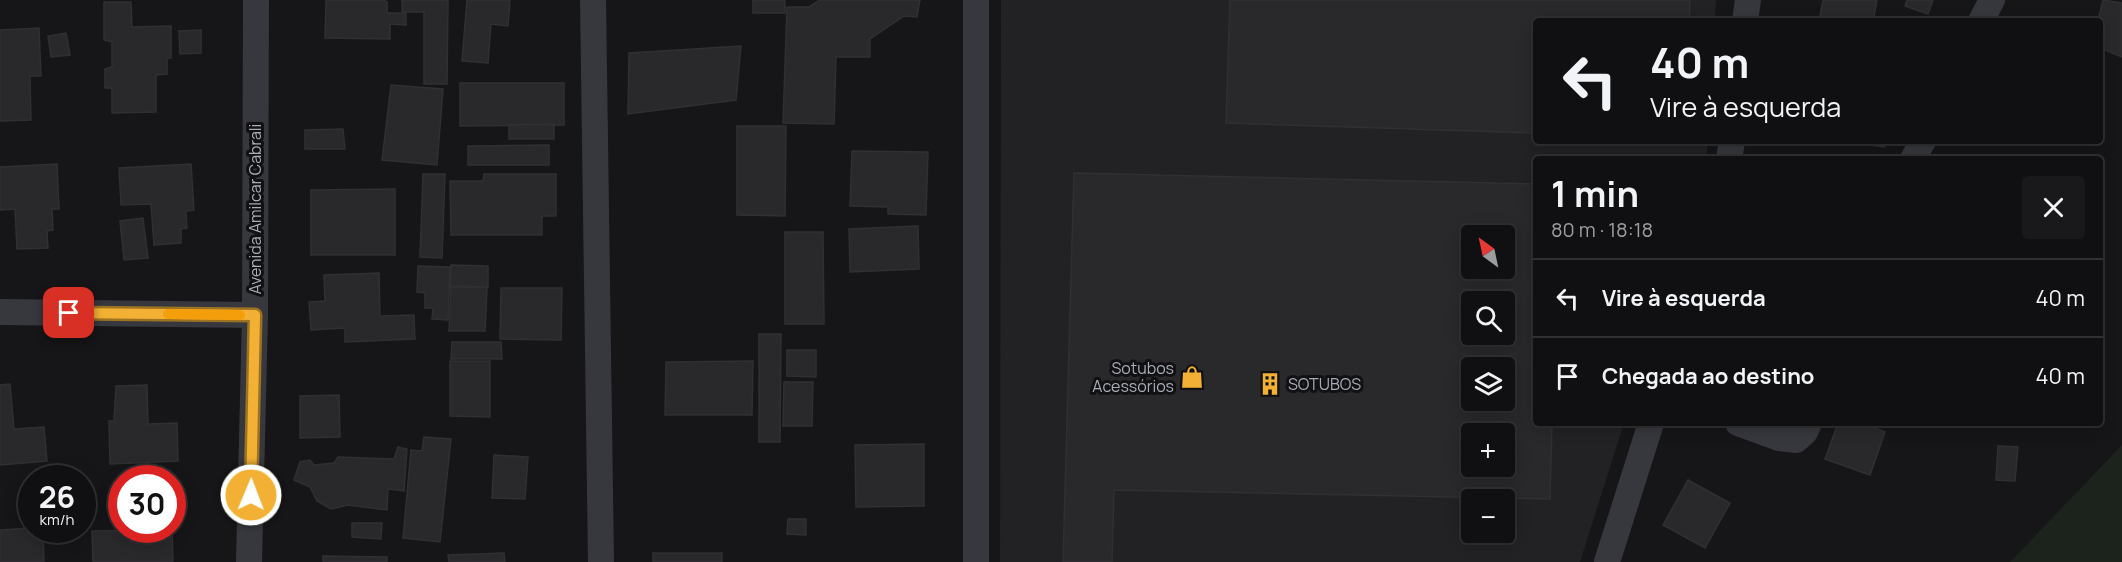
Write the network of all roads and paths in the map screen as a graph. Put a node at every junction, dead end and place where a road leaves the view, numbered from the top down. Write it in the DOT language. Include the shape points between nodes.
graph roads {
  1 [pos="256,0"];
  2 [pos="593,0"];
  3 [pos="976,0"];
  4 [pos="1748,0"];
  5 [pos="1992,0"];
  6 [pos="1745,18"];
  7 [pos="1983,18"];
  8 [pos="0,312"];
  9 [pos="255,315"];
  10 [pos="1650,426"];
  11 [pos="1746,426"];
  12 [pos="1808,426"];
  13 [pos="249,562"];
  14 [pos="600,562"];
  15 [pos="976,562"];
  16 [pos="1607,562"];
  1 -- 9 [label="street, Avenida Amilcar Cabrali"];
  2 -- 14 [label="street"];
  3 -- 15 [label="street"];
  4 -- 6 [label="street"];
  5 -- 7 [label="street"];
  8 -- 9 [label="street"];
  9 -- 13 [label="street, Avenida Amilcar Cabrali"];
  10 -- 16 [label="street"];
  11 -- 12 [label="street" via="1796,440"];
}
